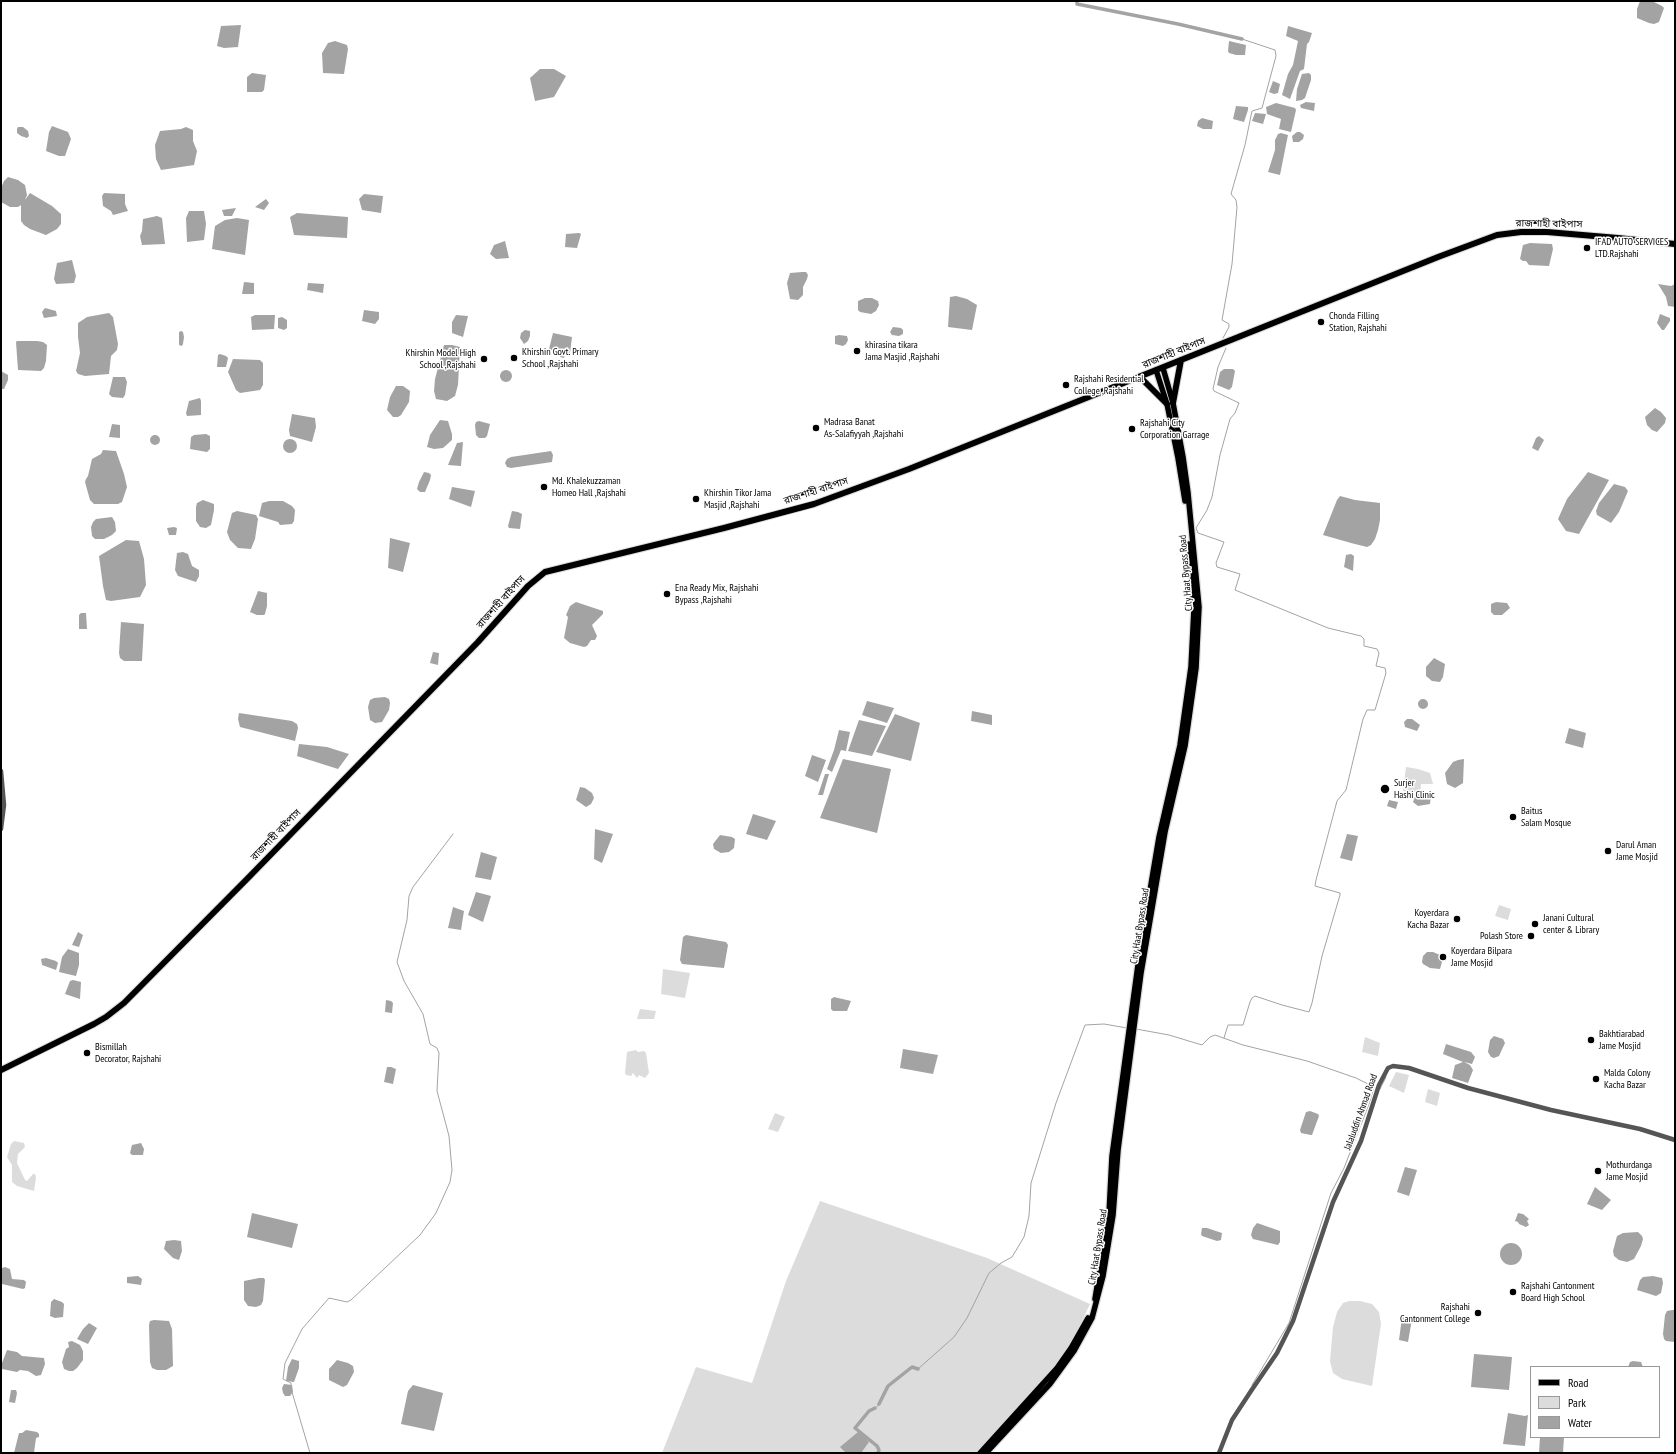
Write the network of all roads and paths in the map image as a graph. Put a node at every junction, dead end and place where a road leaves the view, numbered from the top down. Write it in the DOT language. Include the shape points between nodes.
graph roads {
  1 [pos="1675,244"];
  2 [pos="1181,360"];
  3 [pos="1163,368"];
  4 [pos="1156,370"];
  5 [pos="1140,377"];
  6 [pos="1170,403"];
  7 [pos="1,771"];
  8 [pos="1,829"];
  9 [pos="1,1070"];
  10 [pos="1675,1140"];
  11 [pos="980,1453"];
  12 [pos="986,1453"];
  13 [pos="1219,1453"];
  1 -- 2 [label="highway, রাজশাহী বাইপাস" via="1547,232 1497,235 1438,256"];
  2 -- 3 [label="highway, রাজশাহী বাইপাস"];
  2 -- 6 [label="highway"];
  3 -- 4 [label="highway, রাজশাহী বাইপাস"];
  3 -- 6 [label="main road, City Haat Bypass Road"];
  4 -- 5 [label="highway, রাজশাহী বাইপাস"];
  4 -- 6 [label="main road, City Haat Bypass Road"];
  5 -- 6 [label="highway"];
  5 -- 9 [label="highway, রাজশাহী বাইপাস" via="814,504 546,572 528,586 473,647 124,1003 94,1024"];
  6 -- 11 [label="main road, City Haat Bypass Road" via="1187,521 1194,609 1191,667 1180,745 1158,837 1140,950 1112,1156 1109,1214 1099,1276 1088,1318 1071,1348 1054,1372"];
  6 -- 12 [label="main road, City Haat Bypass Road" via="1186,479 1199,607 1196,668 1185,746 1165,832 1141,973 1118,1150 1113,1215 1103,1276 1092,1318 1071,1356 1050,1384"];
  7 -- 8 [label="street" via="4,805"];
  10 -- 13 [label="street, Jalaluddin Ahmad Road" via="1468,1088 1409,1068 1388,1068 1379,1085 1361,1141 1333,1202 1294,1321 1277,1354 1232,1420"];
}
